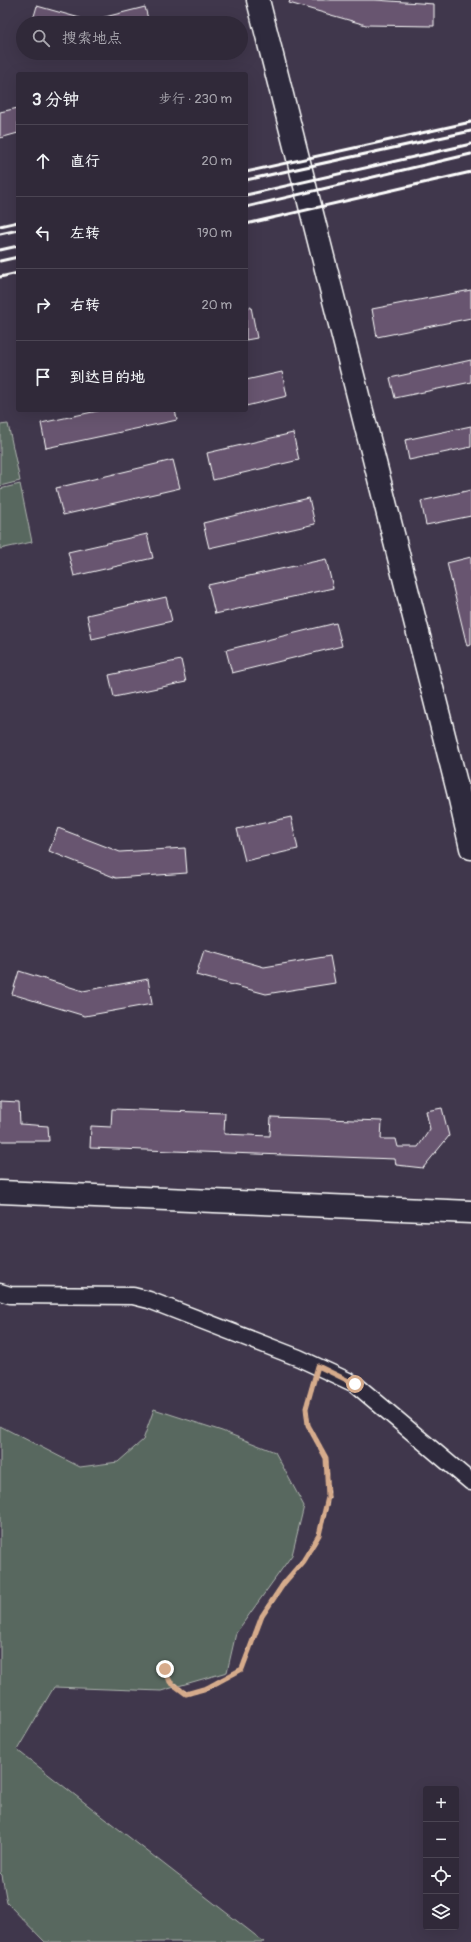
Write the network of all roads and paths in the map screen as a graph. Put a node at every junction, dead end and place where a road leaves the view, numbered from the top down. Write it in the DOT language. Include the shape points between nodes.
graph roads {
  1 [pos="258,0"];
  2 [pos="471,848"];
  3 [pos="0,1192"];
  4 [pos="471,1212"];
  5 [pos="0,1292"];
  6 [pos="318,1366"];
  7 [pos="471,1482"];
  8 [pos="165,1669"];
  1 -- 2 [label="main road"];
  3 -- 4 [label="main road"];
  5 -- 6 [label="street" via="10,1295 133,1296"];
  6 -- 7 [label="street" via="355,1384"];
  6 -- 8 [label="path" via="306,1408 308,1425 326,1458 328,1497 319,1535 262,1616 242,1669 207,1688 186,1694 170,1682"];
}
